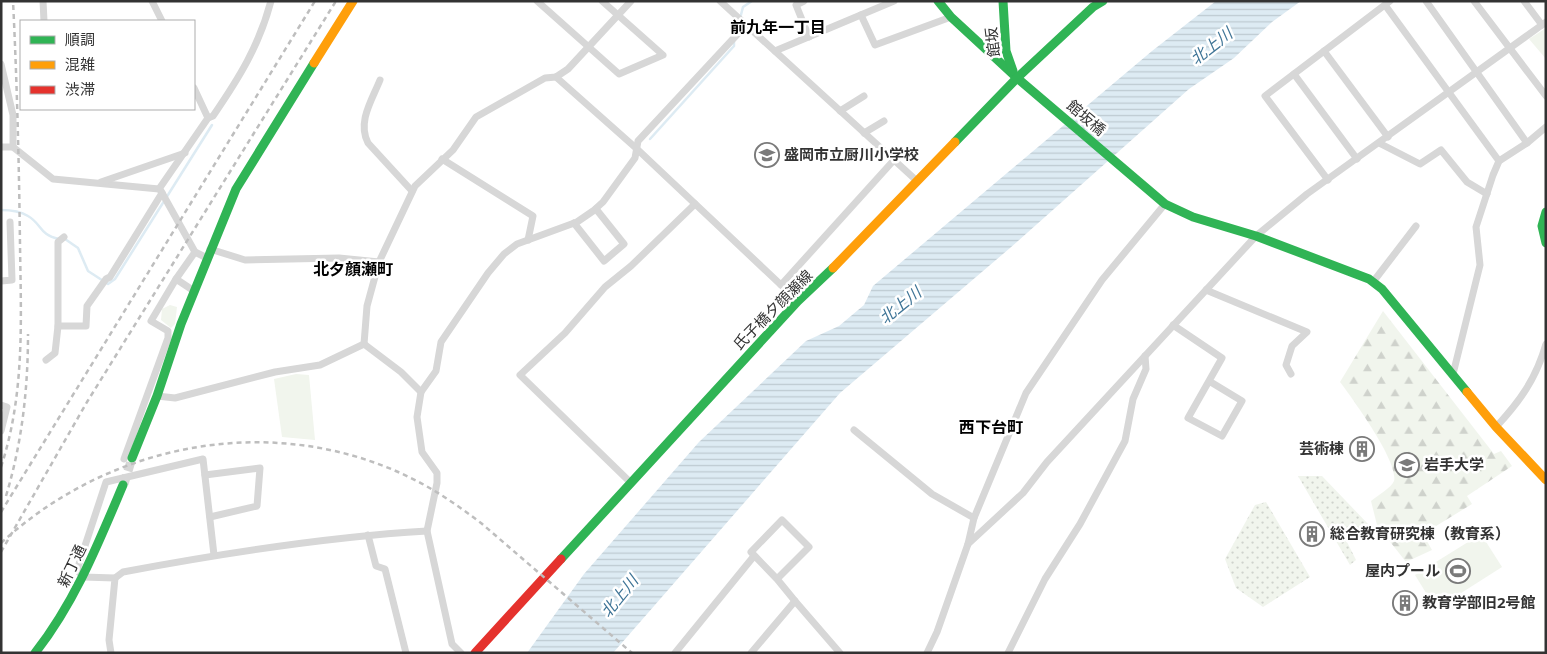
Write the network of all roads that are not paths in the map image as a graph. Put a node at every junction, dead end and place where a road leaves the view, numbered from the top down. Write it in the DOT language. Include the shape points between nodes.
graph roads {
  1 [pos="43,1"];
  2 [pos="152,1"];
  3 [pos="271,1"];
  4 [pos="353,1"];
  5 [pos="537,1"];
  6 [pos="602,1"];
  7 [pos="631,1"];
  8 [pos="720,1"];
  9 [pos="804,1"];
  10 [pos="894,1"];
  11 [pos="938,1"];
  12 [pos="1003,1"];
  13 [pos="1103,1"];
  14 [pos="1426,1"];
  15 [pos="1474,1"];
  16 [pos="1524,1"];
  17 [pos="1388,3"];
  18 [pos="861,15"];
  19 [pos="618,16"];
  20 [pos="951,17"];
  21 [pos="44,20"];
  22 [pos="162,20"];
  23 [pos="1544,23"];
  24 [pos="746,24"];
  25 [pos="809,37"];
  26 [pos="588,47"];
  27 [pos="1509,48"];
  28 [pos="775,51"];
  29 [pos="1324,51"];
  30 [pos="1,64"];
  31 [pos="1477,72"];
  32 [pos="1294,74"];
  33 [pos="556,77"];
  34 [pos="1017,78"];
  35 [pos="380,80"];
  36 [pos="195,90"];
  37 [pos="1449,92"];
  38 [pos="864,96"];
  39 [pos="1546,96"];
  40 [pos="840,111"];
  41 [pos="208,118"];
  42 [pos="884,121"];
  43 [pos="1546,127"];
  44 [pos="864,133"];
  45 [pos="1388,136"];
  46 [pos="1528,143"];
  47 [pos="1379,144"];
  48 [pos="1,147"];
  49 [pos="12,147"];
  50 [pos="637,149"];
  51 [pos="186,152"];
  52 [pos="442,159"];
  53 [pos="1357,159"];
  54 [pos="894,160"];
  55 [pos="1499,161"];
  56 [pos="1328,180"];
  57 [pos="917,182"];
  58 [pos="98,184"];
  59 [pos="161,191"];
  60 [pos="412,191"];
  61 [pos="1487,194"];
  62 [pos="695,204"];
  63 [pos="1165,204"];
  64 [pos="596,209"];
  65 [pos="1546,212"];
  66 [pos="10,222"];
  67 [pos="574,223"];
  68 [pos="1416,226"];
  69 [pos="1256,236"];
  70 [pos="61,239"];
  71 [pos="528,240"];
  72 [pos="1546,243"];
  73 [pos="195,252"];
  74 [pos="209,253"];
  75 [pos="379,262"];
  76 [pos="176,279"];
  77 [pos="1,281"];
  78 [pos="1373,282"];
  79 [pos="781,285"];
  80 [pos="1206,290"];
  81 [pos="194,291"];
  82 [pos="798,301"];
  83 [pos="1173,325"];
  84 [pos="58,326"];
  85 [pos="364,344"];
  86 [pos="1546,344"];
  87 [pos="1145,356"];
  88 [pos="46,360"];
  89 [pos="1291,374"];
  90 [pos="1452,374"];
  91 [pos="1209,381"];
  92 [pos="421,392"];
  93 [pos="157,396"];
  94 [pos="1,405"];
  95 [pos="1496,427"];
  96 [pos="854,430"];
  97 [pos="1,432"];
  98 [pos="128,459"];
  99 [pos="204,475"];
  100 [pos="1546,480"];
  101 [pos="630,482"];
  102 [pos="123,486"];
  103 [pos="210,517"];
  104 [pos="974,518"];
  105 [pos="427,532"];
  106 [pos="368,535"];
  107 [pos="968,544"];
  108 [pos="214,555"];
  109 [pos="754,556"];
  110 [pos="83,577"];
  111 [pos="115,578"];
  112 [pos="777,580"];
  113 [pos="795,601"];
  114 [pos="35,653"];
  115 [pos="111,653"];
  116 [pos="406,653"];
  117 [pos="461,653"];
  118 [pos="476,653"];
  119 [pos="675,653"];
  120 [pos="751,653"];
  121 [pos="840,653"];
  122 [pos="927,653"];
  123 [pos="1008,653"];
  1 -- 21 [label="street"];
  2 -- 22 [label="street"];
  3 -- 41 [label="street" via="259,42 213,116"];
  4 -- 74 [label="street" via="236,189"];
  5 -- 26 [label="street"];
  6 -- 19 [label="street"];
  7 -- 19 [label="street"];
  8 -- 24 [label="street"];
  9 -- 25 [label="street" via="796,6"];
  10 -- 18 [label="street"];
  11 -- 20 [label="street, 館坂橋"];
  12 -- 34 [label="street, 館坂" via="1006,51"];
  13 -- 34 [label="street, 氏子橋夕顔瀬線"];
  14 -- 31 [label="street"];
  15 -- 27 [label="street"];
  16 -- 23 [label="street"];
  17 -- 29 [label="street"];
  17 -- 37 [label="street"];
  18 -- 20 [label="street" via="875,45"];
  18 -- 25 [label="street"];
  19 -- 26 [label="street"];
  19 -- 26 [label="street" via="663,55 619,74"];
  20 -- 34 [label="street, 館坂橋"];
  23 -- 27 [label="street"];
  24 -- 28 [label="street"];
  24 -- 50 [label="street" via="638,141"];
  25 -- 28 [label="street"];
  26 -- 33 [label="street"];
  27 -- 31 [label="street"];
  27 -- 39 [label="street"];
  28 -- 40 [label="street"];
  29 -- 32 [label="street"];
  29 -- 45 [label="street"];
  30 -- 49 [label="street" via="13,115"];
  31 -- 37 [label="street"];
  31 -- 46 [label="street"];
  32 -- 53 [label="street"];
  32 -- 56 [label="street" via="1265,96"];
  33 -- 50 [label="street"];
  33 -- 52 [label="street" via="545,78 476,117 453,150"];
  34 -- 57 [label="street, 氏子橋夕顔瀬線"];
  34 -- 63 [label="street, 館坂橋"];
  35 -- 60 [label="street" via="362,124 363,134"];
  36 -- 41 [label="street"];
  37 -- 45 [label="street"];
  37 -- 55 [label="street"];
  38 -- 40 [label="street"];
  40 -- 44 [label="street"];
  41 -- 51 [label="street"];
  42 -- 44 [label="street"];
  43 -- 46 [label="street"];
  44 -- 54 [label="street"];
  45 -- 47 [label="street"];
  46 -- 55 [label="street"];
  47 -- 53 [label="street"];
  47 -- 61 [label="street" via="1420,164 1441,150 1467,182"];
  48 -- 49 [label="street"];
  49 -- 58 [label="street" via="53,179"];
  50 -- 62 [label="street"];
  50 -- 64 [label="street" via="635,158"];
  51 -- 58 [label="street"];
  51 -- 59 [label="street"];
  52 -- 60 [label="street" via="423,175"];
  52 -- 71 [label="street" via="533,216"];
  53 -- 56 [label="street"];
  54 -- 57 [label="street"];
  54 -- 79 [label="street"];
  55 -- 61 [label="street"];
  56 -- 69 [label="street"];
  57 -- 82 [label="street, 氏子橋夕顔瀬線"];
  58 -- 59 [label="street"];
  59 -- 73 [label="street"];
  59 -- 84 [label="street" via="110,277 87,306 86,326"];
  60 -- 75 [label="street"];
  61 -- 90 [label="street" via="1476,228 1479,274"];
  62 -- 79 [label="street"];
  62 -- 101 [label="street" via="605,287 565,333 520,375"];
  63 -- 69 [label="street, 館坂橋" via="1193,217"];
  63 -- 104 [label="street" via="1102,280 1026,393"];
  64 -- 67 [label="street"];
  64 -- 67 [label="street" via="624,244 604,261"];
  65 -- 72 [label="street" via="1542,226"];
  66 -- 77 [label="street" via="12,280"];
  67 -- 71 [label="street"];
  68 -- 78 [label="street"];
  69 -- 78 [label="street, 館坂橋" via="1350,270"];
  69 -- 80 [label="street"];
  70 -- 84 [label="street"];
  71 -- 92 [label="street" via="504,254 469,298 441,342 436,371"];
  73 -- 74 [label="street"];
  73 -- 76 [label="street"];
  74 -- 75 [label="street" via="245,260 339,258"];
  74 -- 81 [label="street"];
  75 -- 85 [label="street" via="367,306"];
  76 -- 81 [label="street"];
  76 -- 98 [label="street" via="151,321 168,331 168,338"];
  78 -- 90 [label="street, 館坂橋"];
  79 -- 82 [label="street"];
  80 -- 83 [label="street"];
  80 -- 89 [label="street" via="1307,332 1292,346 1286,365"];
  81 -- 93 [label="street"];
  82 -- 101 [label="street, 氏子橋夕顔瀬線"];
  83 -- 87 [label="street"];
  83 -- 91 [label="street" via="1222,358"];
  84 -- 88 [label="street" via="55,353"];
  85 -- 92 [label="street"];
  85 -- 93 [label="street" via="320,365 275,372 175,398"];
  86 -- 95 [label="street" via="1536,376 1516,406"];
  87 -- 107 [label="street" via="1022,493"];
  87 -- 123 [label="street" via="1146,369 1133,399 1126,441 1045,579"];
  90 -- 95 [label="street, 館坂橋"];
  91 -- 91 [label="street" via="1188,418 1222,436 1242,401"];
  92 -- 105 [label="street" via="417,417 422,452 437,473"];
  93 -- 98 [label="street"];
  94 -- 97 [label="street" via="7,406"];
  95 -- 100 [label="street, 館坂橋"];
  96 -- 104 [label="street" via="932,494"];
  99 -- 103 [label="street"];
  99 -- 103 [label="street" via="260,468 257,506"];
  99 -- 110 [label="street" via="203,459 106,482 77,570"];
  101 -- 118 [label="street, 氏子橋夕顔瀬線"];
  102 -- 110 [label="street, 新丁通"];
  103 -- 108 [label="street"];
  104 -- 107 [label="street"];
  105 -- 106 [label="street"];
  105 -- 117 [label="street" via="452,644"];
  106 -- 108 [label="street"];
  106 -- 116 [label="street" via="376,566 385,568"];
  107 -- 122 [label="street"];
  108 -- 111 [label="street" via="123,572"];
  109 -- 112 [label="street"];
  109 -- 112 [label="street" via="750,552 782,520 809,547"];
  109 -- 119 [label="street"];
  110 -- 111 [label="street"];
  110 -- 114 [label="street, 新丁通" via="49,636"];
  111 -- 115 [label="street" via="109,640"];
  112 -- 113 [label="street"];
  113 -- 120 [label="street"];
  113 -- 121 [label="street"];
}
